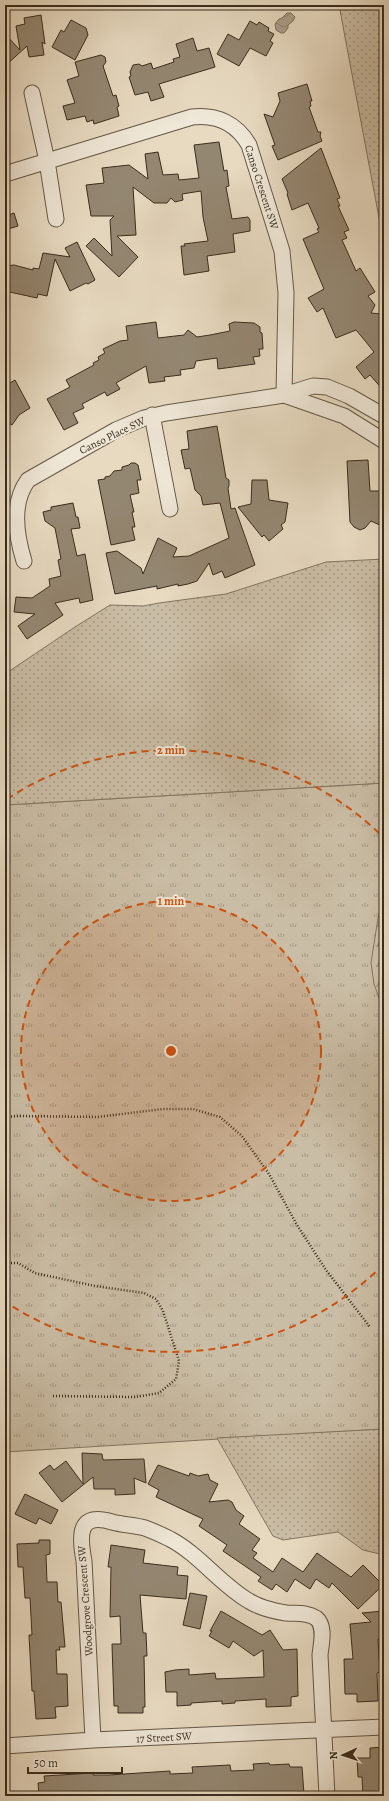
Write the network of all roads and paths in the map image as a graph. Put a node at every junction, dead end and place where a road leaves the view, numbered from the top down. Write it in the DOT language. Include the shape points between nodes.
graph roads {
  1 [pos="32,93"];
  2 [pos="47,161"];
  3 [pos="5,174"];
  4 [pos="56,219"];
  5 [pos="284,395"];
  6 [pos="152,415"];
  7 [pos="384,416"];
  8 [pos="384,441"];
  9 [pos="170,509"];
  10 [pos="24,561"];
  11 [pos="5,1117"];
  12 [pos="5,1263"];
  13 [pos="370,1327"];
  14 [pos="52,1396"];
  15 [pos="384,1727"];
  16 [pos="324,1730"];
  17 [pos="93,1740"];
  18 [pos="5,1746"];
  19 [pos="327,1796"];
  1 -- 2 [label="street"];
  2 -- 3 [label="street, Canso Crescent SW"];
  2 -- 4 [label="street"];
  2 -- 5 [label="street, Canso Crescent SW" via="192,117 224,120 240,132 249,145 282,251 286,293"];
  5 -- 6 [label="street, Canso Place SW"];
  5 -- 7 [label="street, Canso Place SW" via="313,386 327,387 350,396"];
  5 -- 8 [label="street, Canso Place SW" via="344,416"];
  6 -- 9 [label="street"];
  6 -- 10 [label="street, Canso Place SW" via="116,430 28,480 20,494 17,527"];
  11 -- 13 [label="path" via="97,1117 163,1109 193,1109 220,1117 242,1136 269,1174 326,1270"];
  12 -- 14 [label="path" via="18,1262 35,1273 94,1286 144,1293 156,1299 163,1311 179,1361 176,1379 159,1393 135,1397"];
  15 -- 16 [label="street, 17 Street SW"];
  16 -- 17 [label="street, 17 Street SW"];
  16 -- 17 [label="street, Woodgrove Crescent SW" via="320,1656 322,1633 317,1619 308,1614 268,1609 249,1601 224,1584 194,1555 146,1528 94,1519 84,1526 80,1536 84,1561"];
  16 -- 19 [label="street"];
  17 -- 18 [label="street, 17 Street SW"];
}
